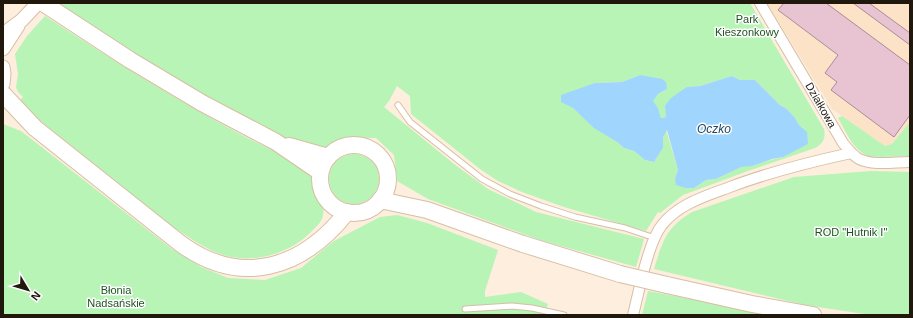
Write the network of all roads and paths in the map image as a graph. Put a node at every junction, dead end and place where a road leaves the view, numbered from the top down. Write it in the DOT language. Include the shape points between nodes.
graph roads {
  1 [pos="38,3"];
  2 [pos="43,3"];
  3 [pos="760,3"];
  4 [pos="22,20"];
  5 [pos="3,34"];
  6 [pos="3,49"];
  7 [pos="3,67"];
  8 [pos="3,84"];
  9 [pos="3,94"];
  10 [pos="398,105"];
  11 [pos="3,109"];
  12 [pos="35,128"];
  13 [pos="276,142"];
  14 [pos="851,153"];
  15 [pos="328,157"];
  16 [pos="910,162"];
  17 [pos="320,172"];
  18 [pos="387,184"];
  19 [pos="380,200"];
  20 [pos="331,205"];
  21 [pos="427,210"];
  22 [pos="347,212"];
  23 [pos="655,238"];
  24 [pos="305,250"];
  25 [pos="465,309"];
  26 [pos="564,315"];
  27 [pos="633,315"];
  28 [pos="813,315"];
  1 -- 4 [label="street"];
  2 -- 13 [label="main road" via="153,74"];
  3 -- 14 [label="street, Działkowa"];
  4 -- 5 [label="street"];
  4 -- 6 [label="street"];
  7 -- 8 [label="street"];
  9 -- 12 [label="main road"];
  10 -- 23 [label="lane" via="410,122 482,179 510,194 575,217 625,228"];
  11 -- 12 [label="main road"];
  12 -- 24 [label="main road" via="181,244 203,258 228,266 253,268 278,264"];
  13 -- 15 [label="main road"];
  13 -- 17 [label="main road"];
  14 -- 16 [label="street, Działkowa" via="871,162"];
  14 -- 23 [label="street" via="750,179 697,200 670,216"];
  15 -- 17 [label="main road"];
  15 -- 18 [label="main road" via="346,145 368,148 384,163 388,176"];
  17 -- 20 [label="main road" via="321,188"];
  18 -- 19 [label="main road"];
  18 -- 21 [label="main road"];
  19 -- 21 [label="main road"];
  19 -- 22 [label="main road" via="363,211"];
  20 -- 22 [label="main road"];
  20 -- 24 [label="main road" via="326,222"];
  21 -- 28 [label="main road, bridge" via="522,244 620,274"];
  22 -- 24 [label="main road" via="327,235"];
  23 -- 27 [label="street"];
  25 -- 26 [label="lane" via="512,306"];
}
